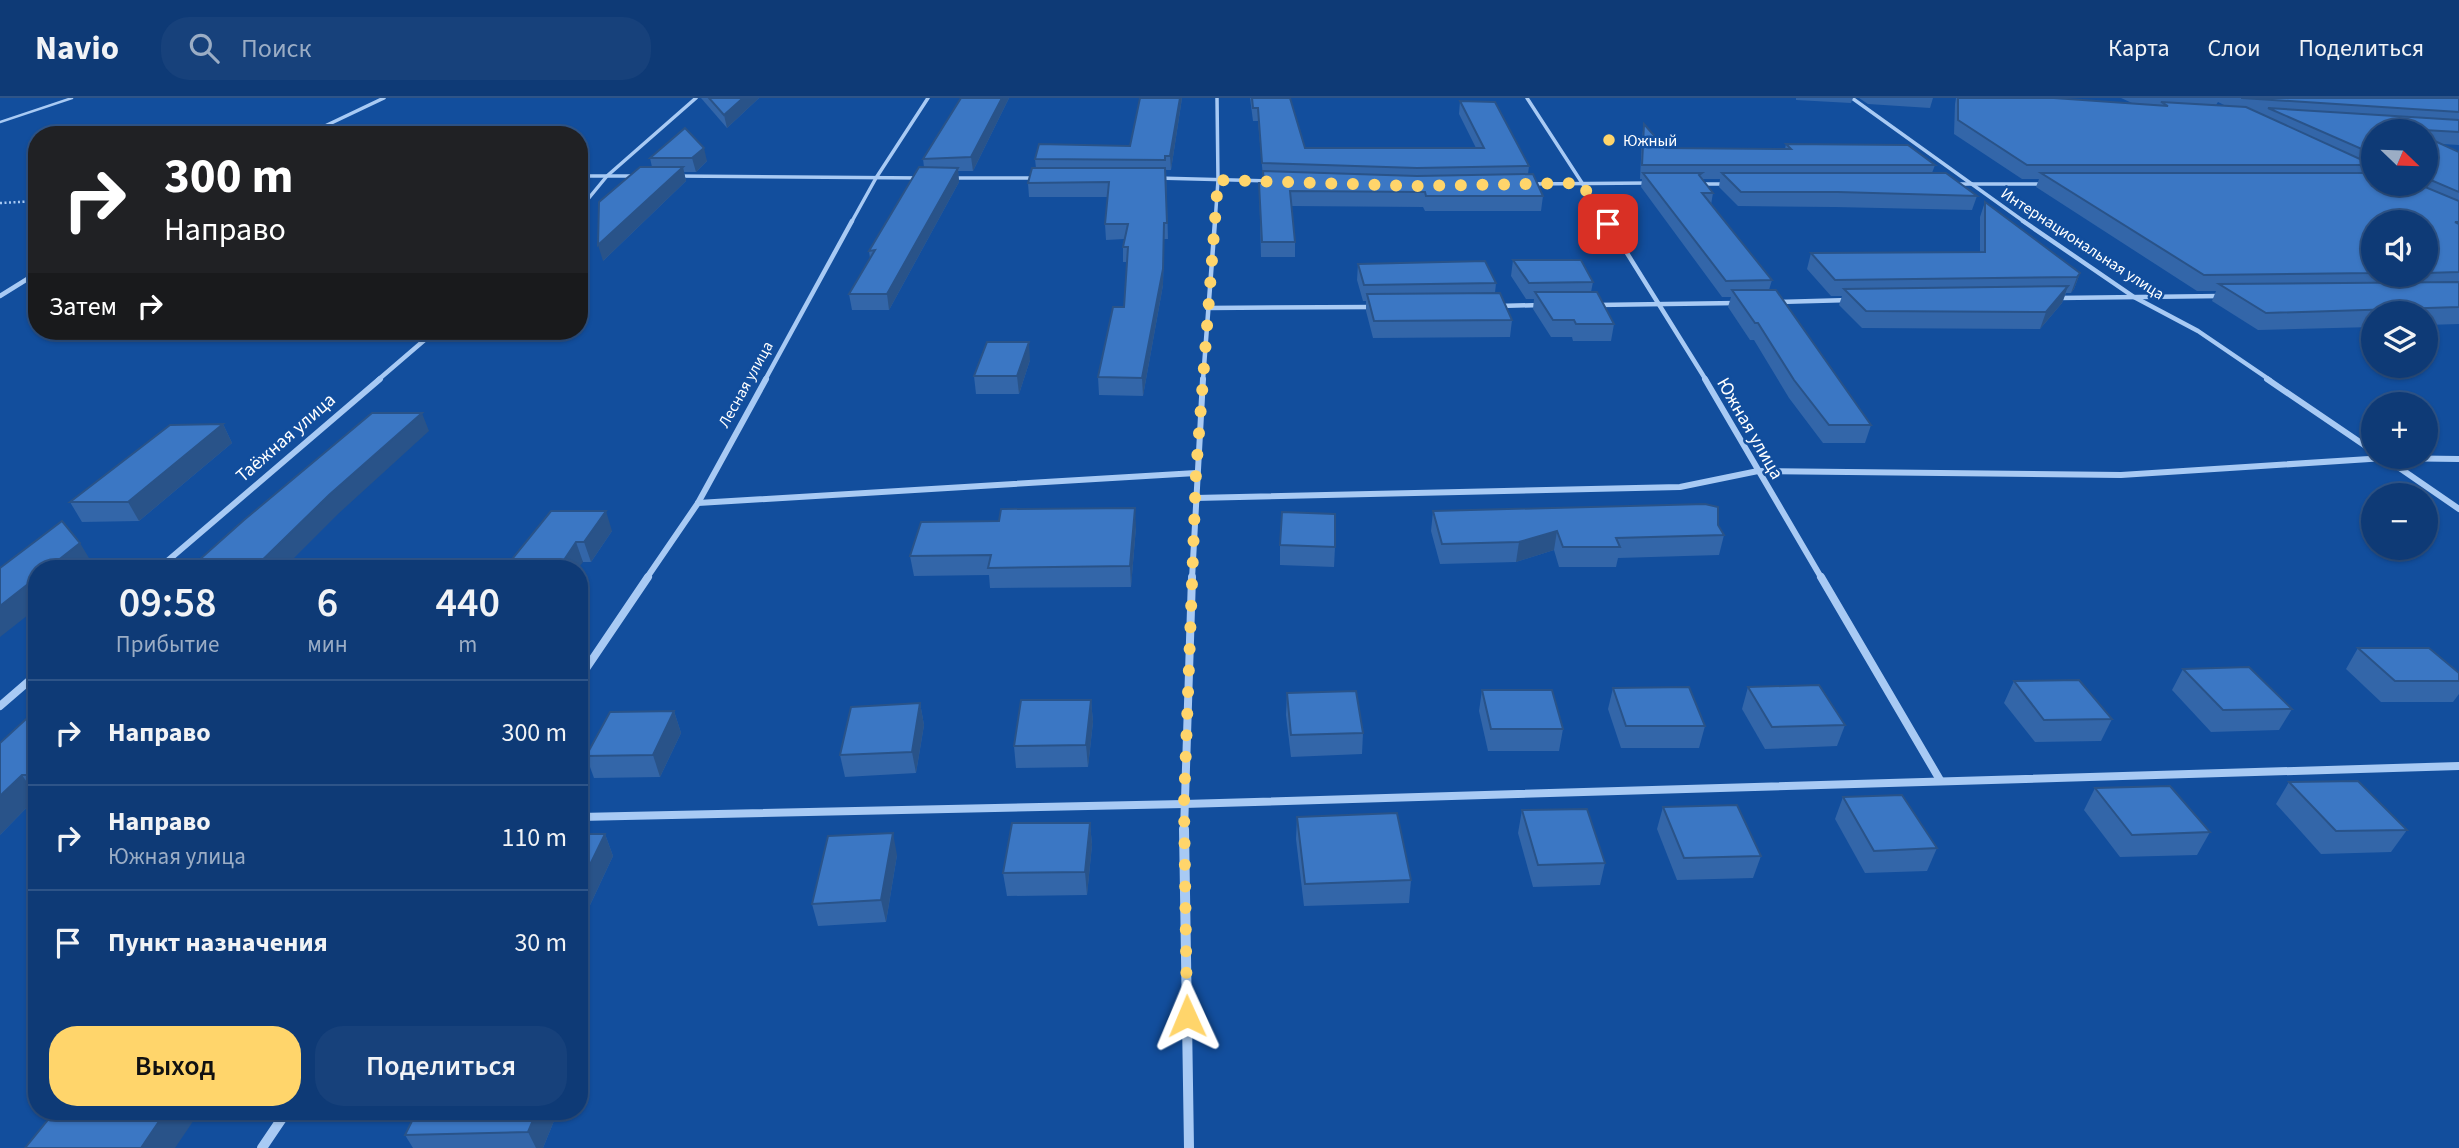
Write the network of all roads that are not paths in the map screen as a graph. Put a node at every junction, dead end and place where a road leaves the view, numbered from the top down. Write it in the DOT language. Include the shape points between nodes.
graph roads {
  1 [pos="72,98"];
  2 [pos="384,98"];
  3 [pos="696,98"];
  4 [pos="928,98"];
  5 [pos="1217,98"];
  6 [pos="1527,98"];
  7 [pos="1852,98"];
  8 [pos="0,122"];
  9 [pos="325,126"];
  10 [pos="588,176"];
  11 [pos="607,176"];
  12 [pos="648,176"];
  13 [pos="674,176"];
  14 [pos="876,178"];
  15 [pos="932,178"];
  16 [pos="946,178"];
  17 [pos="1043,178"];
  18 [pos="1154,178"];
  19 [pos="1218,180"];
  20 [pos="1284,182"];
  21 [pos="1581,183"];
  22 [pos="1526,184"];
  23 [pos="1650,184"];
  24 [pos="1692,184"];
  25 [pos="1733,184"];
  26 [pos="1941,184"];
  27 [pos="1968,184"];
  28 [pos="2052,184"];
  29 [pos="588,199"];
  30 [pos="28,279"];
  31 [pos="0,296"];
  32 [pos="2229,296"];
  33 [pos="2134,297"];
  34 [pos="2051,298"];
  35 [pos="1856,300"];
  36 [pos="1773,302"];
  37 [pos="1745,303"];
  38 [pos="1661,304"];
  39 [pos="1551,305"];
  40 [pos="1592,305"];
  41 [pos="1496,306"];
  42 [pos="1385,307"];
  43 [pos="1207,309"];
  44 [pos="425,340"];
  45 [pos="2361,443"];
  46 [pos="2361,459"];
  47 [pos="2438,459"];
  48 [pos="2459,459"];
  49 [pos="2399,469"];
  50 [pos="1758,471"];
  51 [pos="1196,473"];
  52 [pos="1195,498"];
  53 [pos="698,503"];
  54 [pos="2459,509"];
  55 [pos="168,560"];
  56 [pos="588,666"];
  57 [pos="28,682"];
  58 [pos="0,706"];
  59 [pos="2459,766"];
  60 [pos="1940,780"];
  61 [pos="1184,804"];
  62 [pos="588,817"];
  63 [pos="281,1120"];
  64 [pos="262,1148"];
  65 [pos="1189,1148"];
  1 -- 8 [label="lane"];
  2 -- 9 [label="street"];
  3 -- 11 [label="street"];
  4 -- 14 [label="street, Лесная улица"];
  5 -- 19 [label="street"];
  6 -- 21 [label="street, Южная улица"];
  7 -- 27 [label="street, Интернациональная улица"];
  10 -- 11 [label="street"];
  11 -- 12 [label="street"];
  11 -- 29 [label="street"];
  13 -- 14 [label="street"];
  14 -- 15 [label="street"];
  14 -- 53 [label="street, Лесная улица"];
  16 -- 17 [label="street"];
  18 -- 19 [label="street"];
  19 -- 20 [label="street"];
  19 -- 43 [label="street"];
  21 -- 22 [label="street"];
  21 -- 23 [label="street"];
  21 -- 38 [label="street, Южная улица"];
  24 -- 25 [label="street"];
  26 -- 27 [label="street"];
  27 -- 28 [label="street"];
  27 -- 33 [label="street, Интернациональная улица"];
  30 -- 31 [label="street"];
  32 -- 33 [label="street"];
  33 -- 34 [label="street"];
  33 -- 45 [label="street, Интернациональная улица" via="2198,331"];
  35 -- 36 [label="street"];
  37 -- 38 [label="street"];
  38 -- 40 [label="street"];
  38 -- 50 [label="street, Южная улица"];
  39 -- 41 [label="street"];
  42 -- 43 [label="street"];
  43 -- 51 [label="street"];
  44 -- 55 [label="street, Таёжная улица"];
  46 -- 50 [label="street" via="2121,475"];
  47 -- 48 [label="street"];
  49 -- 54 [label="street"];
  50 -- 52 [label="street" via="1680,487"];
  50 -- 60 [label="street, Южная улица"];
  51 -- 52 [label="street"];
  51 -- 53 [label="street"];
  52 -- 61 [label="street"];
  53 -- 56 [label="street, Лесная улица"];
  57 -- 58 [label="street"];
  59 -- 60 [label="street"];
  60 -- 61 [label="street"];
  61 -- 62 [label="street"];
  61 -- 65 [label="street"];
  63 -- 64 [label="street"];
}
